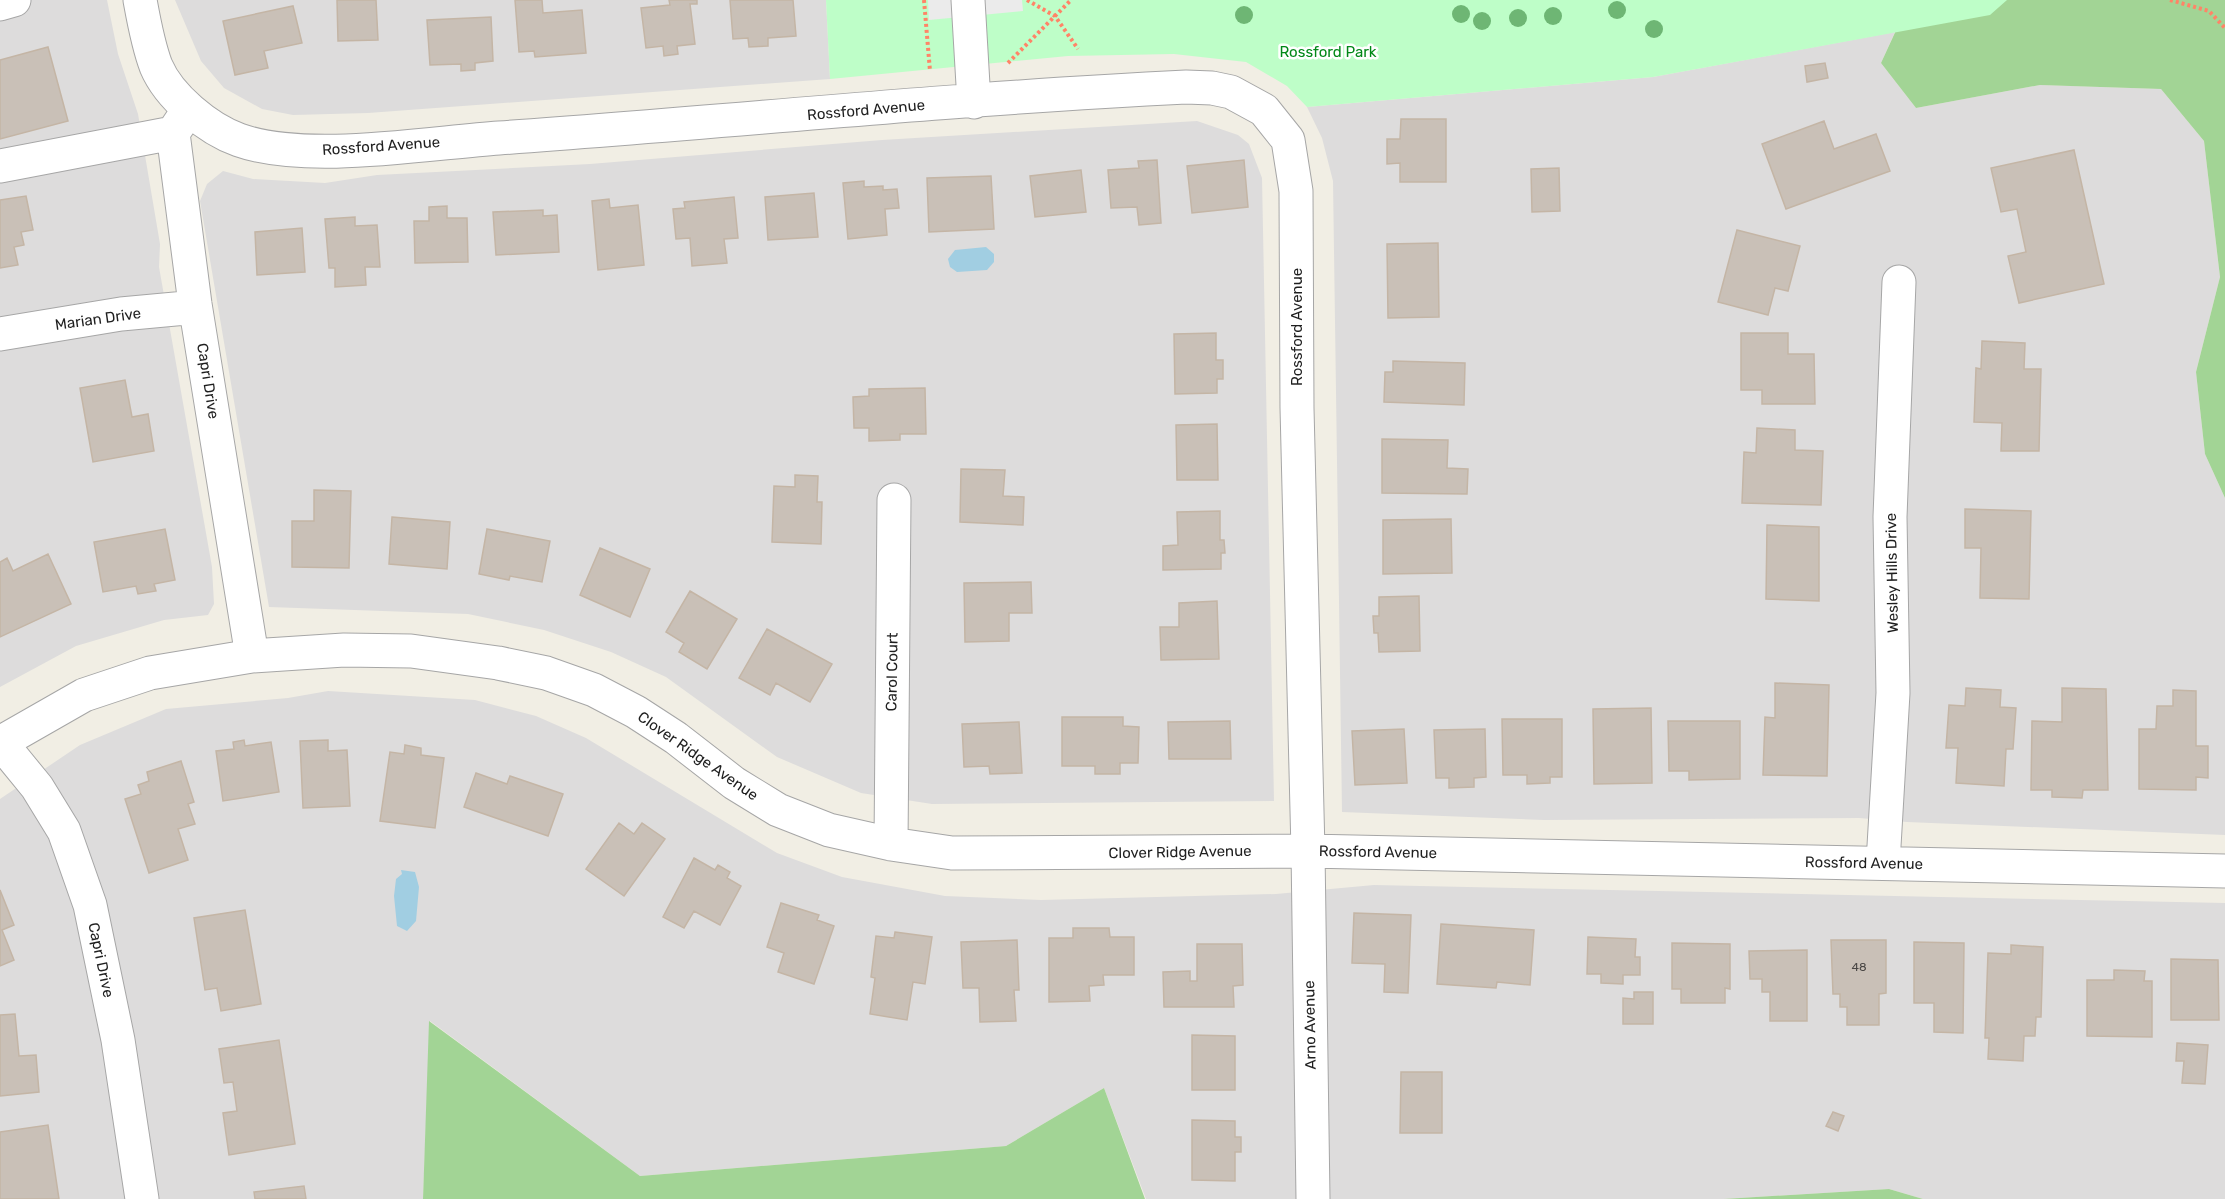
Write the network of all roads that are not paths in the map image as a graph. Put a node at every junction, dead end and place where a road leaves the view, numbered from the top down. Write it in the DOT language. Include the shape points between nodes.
graph roads {
  1 [pos="14,0"];
  2 [pos="140,0"];
  3 [pos="968,0"];
  4 [pos="0,4"];
  5 [pos="975,102"];
  6 [pos="181,121"];
  7 [pos="0,166"];
  8 [pos="1899,282"];
  9 [pos="195,304"];
  10 [pos="0,334"];
  11 [pos="894,500"];
  12 [pos="252,656"];
  13 [pos="0,743"];
  14 [pos="891,844"];
  15 [pos="1308,851"];
  16 [pos="1883,863"];
  17 [pos="2225,871"];
  18 [pos="142,1199"];
  19 [pos="1313,1199"];
  1 -- 4 [label="street"];
  2 -- 6 [label="street, Rossford Avenue" via="148,44"];
  3 -- 5 [label="street"];
  5 -- 6 [label="street, Rossford Avenue" via="293,151 239,140 210,126"];
  5 -- 15 [label="street, Rossford Avenue" via="1212,88 1231,92 1264,110 1288,140 1296,191"];
  6 -- 7 [label="street"];
  6 -- 9 [label="street, Capri Drive"];
  8 -- 16 [label="street, Wesley Hills Drive" via="1890,517 1893,693"];
  9 -- 10 [label="street, Marian Drive"];
  9 -- 12 [label="street, Capri Drive"];
  11 -- 14 [label="street, Carol Court"];
  12 -- 13 [label="street, Clover Ridge Avenue" via="150,673 84,695"];
  12 -- 14 [label="street, Clover Ridge Avenue" via="344,650 411,651 546,673 594,690 636,712 778,810 829,830"];
  13 -- 18 [label="street, Capri Drive" via="37,787 64,831 90,905 118,1040"];
  14 -- 15 [label="street, Clover Ridge Avenue" via="981,854"];
  15 -- 16 [label="street, Rossford Avenue"];
  15 -- 19 [label="street, Arno Avenue"];
  16 -- 17 [label="street, Rossford Avenue"];
}
